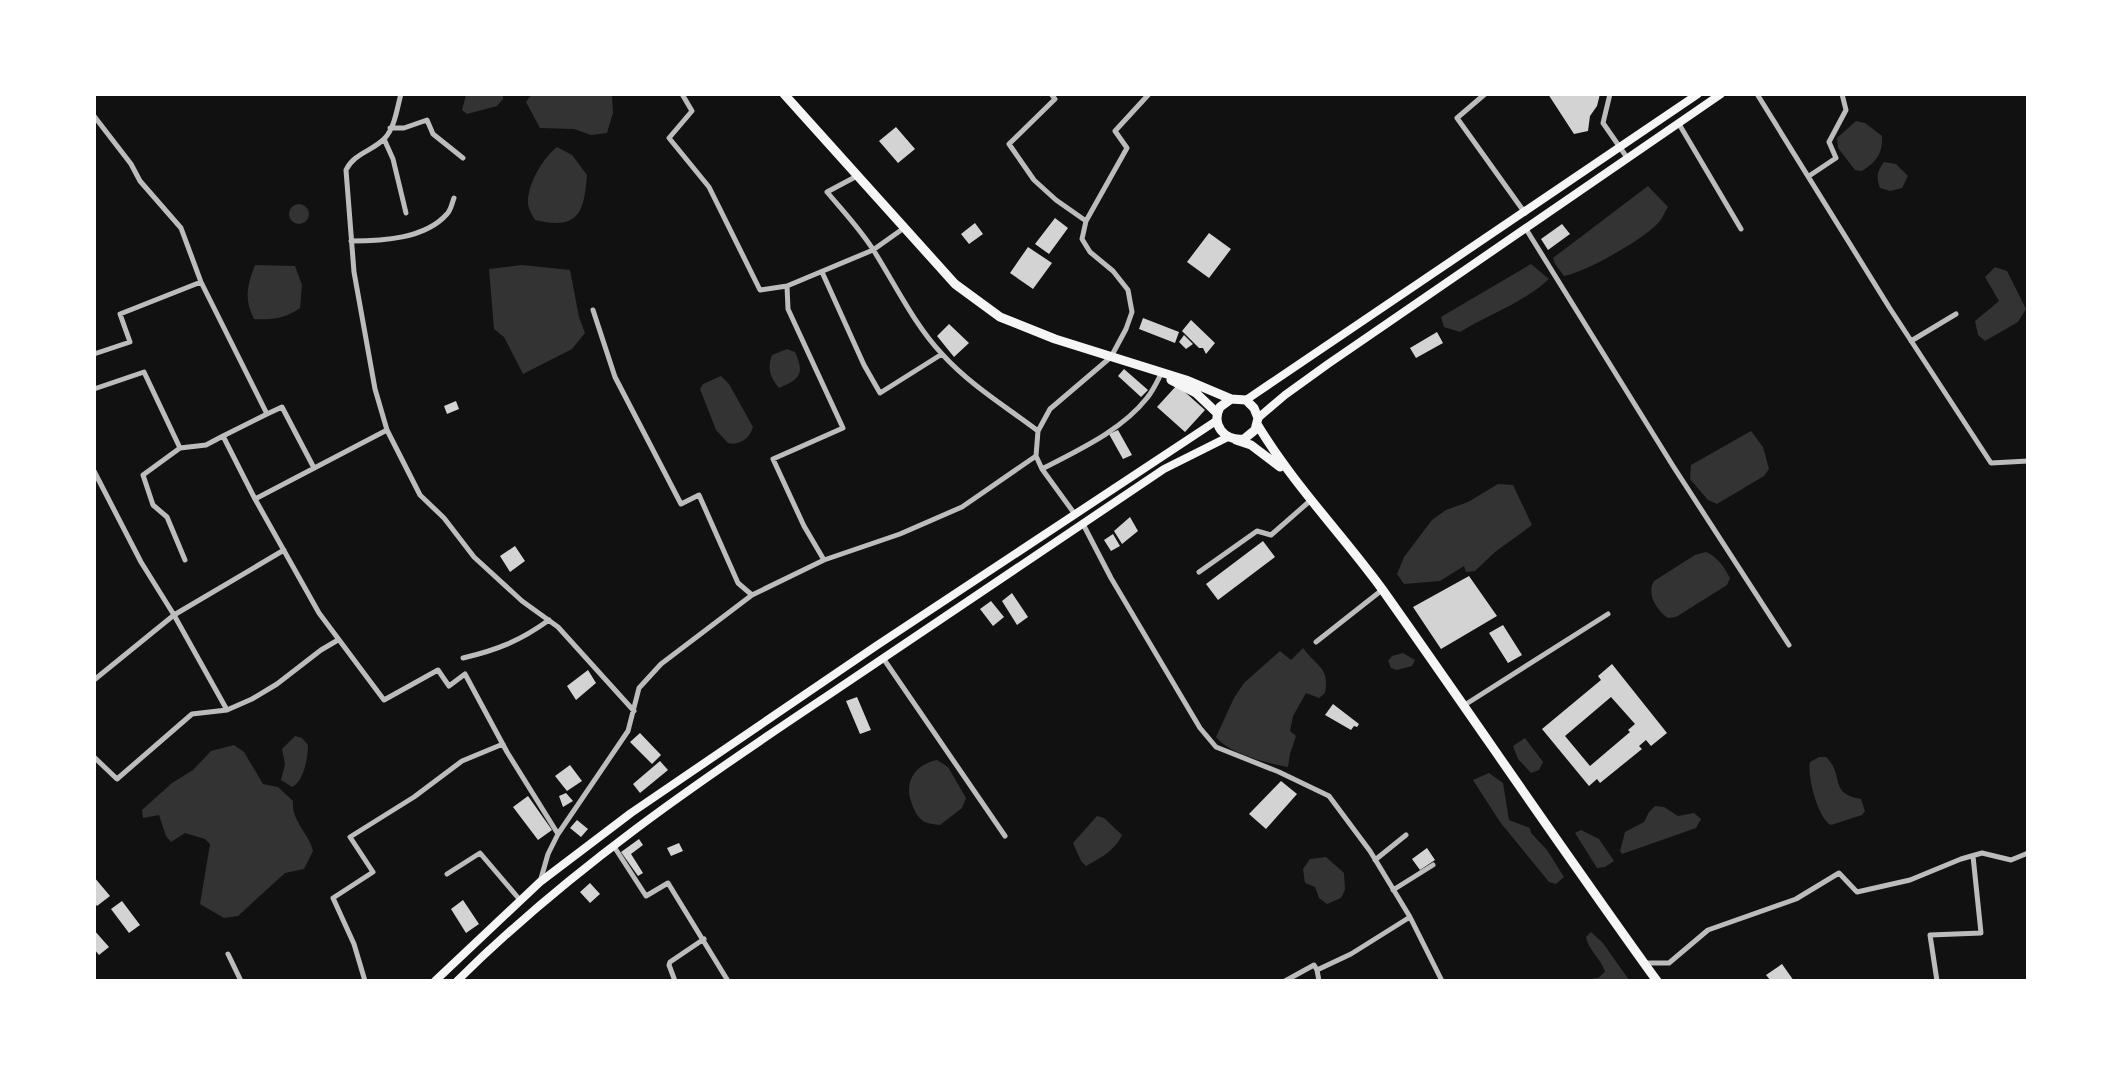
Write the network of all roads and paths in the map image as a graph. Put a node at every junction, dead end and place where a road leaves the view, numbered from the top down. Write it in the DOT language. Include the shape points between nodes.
graph roads {
  1 [pos="401,94"];
  2 [pos="682,94"];
  3 [pos="784,94"];
  4 [pos="1051,94"];
  5 [pos="1149,94"];
  6 [pos="1485,94"];
  7 [pos="1610,94"];
  8 [pos="1698,94"];
  9 [pos="1721,94"];
  10 [pos="1757,94"];
  11 [pos="1842,94"];
  12 [pos="94,116"];
  13 [pos="1678,124"];
  14 [pos="390,128"];
  15 [pos="384,139"];
  16 [pos="1620,148"];
  17 [pos="463,158"];
  18 [pos="1628,159"];
  19 [pos="857,176"];
  20 [pos="1809,176"];
  21 [pos="454,198"];
  22 [pos="406,213"];
  23 [pos="1525,214"];
  24 [pos="1086,221"];
  25 [pos="904,228"];
  26 [pos="1526,229"];
  27 [pos="1741,229"];
  28 [pos="351,241"];
  29 [pos="873,250"];
  30 [pos="822,272"];
  31 [pos="201,282"];
  32 [pos="787,286"];
  33 [pos="593,310"];
  34 [pos="1956,314"];
  35 [pos="1911,341"];
  36 [pos="94,354"];
  37 [pos="942,354"];
  38 [pos="1111,357"];
  39 [pos="1159,373"];
  40 [pos="94,389"];
  41 [pos="1231,399"];
  42 [pos="1246,400"];
  43 [pos="267,414"];
  44 [pos="1217,417"];
  45 [pos="1258,421"];
  46 [pos="387,430"];
  47 [pos="1038,431"];
  48 [pos="223,436"];
  49 [pos="1232,438"];
  50 [pos="180,447"];
  51 [pos="1036,456"];
  52 [pos="2028,461"];
  53 [pos="314,468"];
  54 [pos="1041,469"];
  55 [pos="94,471"];
  56 [pos="1292,477"];
  57 [pos="255,499"];
  58 [pos="1311,500"];
  59 [pos="1074,513"];
  60 [pos="1083,524"];
  61 [pos="284,550"];
  62 [pos="186,560"];
  63 [pos="824,560"];
  64 [pos="1199,572"];
  65 [pos="1382,590"];
  66 [pos="752,594"];
  67 [pos="1608,614"];
  68 [pos="174,615"];
  69 [pos="549,620"];
  70 [pos="338,640"];
  71 [pos="1316,642"];
  72 [pos="1789,645"];
  73 [pos="883,657"];
  74 [pos="463,658"];
  75 [pos="94,680"];
  76 [pos="1463,706"];
  77 [pos="227,710"];
  78 [pos="634,710"];
  79 [pos="503,744"];
  80 [pos="94,757"];
  81 [pos="558,834"];
  82 [pos="1406,835"];
  83 [pos="1005,836"];
  84 [pos="613,845"];
  85 [pos="2028,853"];
  86 [pos="1973,856"];
  87 [pos="1375,860"];
  88 [pos="1433,865"];
  89 [pos="447,874"];
  90 [pos="540,882"];
  91 [pos="1393,890"];
  92 [pos="520,900"];
  93 [pos="1410,917"];
  94 [pos="704,939"];
  95 [pos="228,954"];
  96 [pos="1644,963"];
  97 [pos="1317,970"];
  98 [pos="241,981"];
  99 [pos="365,981"];
  100 [pos="435,981"];
  101 [pos="457,981"];
  102 [pos="675,981"];
  103 [pos="729,981"];
  104 [pos="1285,981"];
  105 [pos="1319,981"];
  106 [pos="1442,981"];
  107 [pos="1657,981"];
  108 [pos="1937,981"];
  1 -- 14 [label="street"];
  2 -- 32 [label="street" via="692,111 669,138 709,187 760,290"];
  3 -- 19 [label="highway"];
  4 -- 24 [label="street" via="1055,99 1010,144 1034,180"];
  5 -- 24 [label="street" via="1115,131 1127,148"];
  6 -- 23 [label="street" via="1457,117"];
  7 -- 16 [label="street" via="1603,123"];
  8 -- 16 [label="main road"];
  9 -- 13 [label="main road"];
  10 -- 20 [label="street"];
  11 -- 20 [label="street" via="1846,110 1829,142 1836,158"];
  12 -- 31 [label="street" via="140,181 181,228"];
  13 -- 18 [label="main road"];
  13 -- 27 [label="street"];
  14 -- 15 [label="street"];
  14 -- 17 [label="street" via="427,120 433,134"];
  15 -- 22 [label="street"];
  15 -- 28 [label="street" via="355,158 346,170"];
  16 -- 18 [label="street"];
  16 -- 23 [label="main road"];
  18 -- 26 [label="main road"];
  19 -- 25 [label="highway"];
  19 -- 29 [label="street" via="827,192"];
  20 -- 35 [label="street"];
  21 -- 28 [label="street" via="449,213 426,229 384,241"];
  23 -- 42 [label="main road"];
  24 -- 38 [label="street" via="1082,239 1086,246 1128,290 1132,312"];
  25 -- 29 [label="street"];
  25 -- 38 [label="highway" via="955,284 1000,317"];
  26 -- 45 [label="main road" via="1328,364"];
  26 -- 72 [label="street"];
  28 -- 46 [label="street" via="375,389"];
  29 -- 30 [label="street"];
  29 -- 37 [label="street"];
  30 -- 32 [label="street"];
  30 -- 37 [label="street" via="880,393"];
  31 -- 36 [label="street" via="120,314 130,342"];
  31 -- 43 [label="street"];
  32 -- 63 [label="street" via="788,309 843,428 773,459"];
  33 -- 66 [label="street" via="615,377 681,504 699,495 738,583"];
  34 -- 35 [label="street"];
  35 -- 52 [label="street" via="1990,463"];
  37 -- 47 [label="street" via="981,391"];
  38 -- 39 [label="highway"];
  38 -- 47 [label="street" via="1050,409"];
  39 -- 41 [label="highway"];
  39 -- 44 [label="highway" via="1196,393"];
  39 -- 54 [label="street" via="1150,396 1134,413"];
  40 -- 50 [label="street" via="145,372"];
  41 -- 42 [label="highway"];
  41 -- 44 [label="highway"];
  42 -- 45 [label="highway"];
  43 -- 48 [label="street"];
  43 -- 53 [label="street" via="282,407"];
  44 -- 49 [label="highway" via="1220,431"];
  44 -- 59 [label="main road"];
  45 -- 49 [label="highway" via="1251,435"];
  45 -- 56 [label="highway"];
  46 -- 53 [label="street"];
  46 -- 69 [label="street" via="420,495 474,557"];
  47 -- 51 [label="street"];
  48 -- 50 [label="street" via="206,445"];
  48 -- 57 [label="street"];
  49 -- 56 [label="highway" via="1251,445"];
  49 -- 60 [label="main road" via="1164,469"];
  50 -- 62 [label="street" via="143,475 153,505 167,517"];
  51 -- 54 [label="street"];
  51 -- 63 [label="street" via="962,507"];
  53 -- 57 [label="street"];
  54 -- 59 [label="street"];
  55 -- 68 [label="street"];
  56 -- 58 [label="highway"];
  57 -- 61 [label="street"];
  58 -- 64 [label="street" via="1271,535 1257,531"];
  58 -- 65 [label="highway"];
  59 -- 90 [label="main road" via="631,813"];
  60 -- 73 [label="main road"];
  60 -- 87 [label="street" via="1111,578 1216,747 1329,796"];
  61 -- 68 [label="street"];
  61 -- 70 [label="street"];
  63 -- 66 [label="street"];
  65 -- 71 [label="street"];
  65 -- 76 [label="highway"];
  66 -- 78 [label="street" via="660,664 639,688"];
  67 -- 76 [label="street"];
  68 -- 75 [label="street"];
  68 -- 77 [label="street"];
  69 -- 74 [label="street" via="524,638"];
  69 -- 78 [label="street"];
  70 -- 77 [label="street" via="277,684"];
  70 -- 79 [label="street" via="384,700 438,670 449,686 465,674"];
  73 -- 83 [label="street"];
  73 -- 84 [label="main road"];
  76 -- 96 [label="highway"];
  77 -- 80 [label="street" via="192,714 117,779"];
  78 -- 81 [label="street" via="628,731"];
  79 -- 81 [label="street"];
  79 -- 99 [label="street" via="462,761 350,837 373,873 333,898"];
  81 -- 90 [label="street"];
  82 -- 87 [label="street"];
  84 -- 94 [label="street" via="646,896 668,883"];
  84 -- 101 [label="main road" via="531,911"];
  85 -- 86 [label="street" via="2011,860 1982,853"];
  86 -- 96 [label="street" via="1910,880 1857,892 1839,873 1796,899 1708,930 1669,963"];
  86 -- 108 [label="street" via="1981,933 1930,935"];
  87 -- 91 [label="street"];
  88 -- 91 [label="street"];
  89 -- 92 [label="street" via="480,853"];
  90 -- 92 [label="main road"];
  91 -- 93 [label="street"];
  92 -- 100 [label="main road"];
  93 -- 97 [label="street"];
  93 -- 106 [label="street"];
  94 -- 102 [label="street" via="670,962"];
  94 -- 103 [label="street"];
  95 -- 98 [label="street"];
  96 -- 107 [label="highway"];
  97 -- 104 [label="street" via="1314,965"];
  97 -- 105 [label="street"];
}
